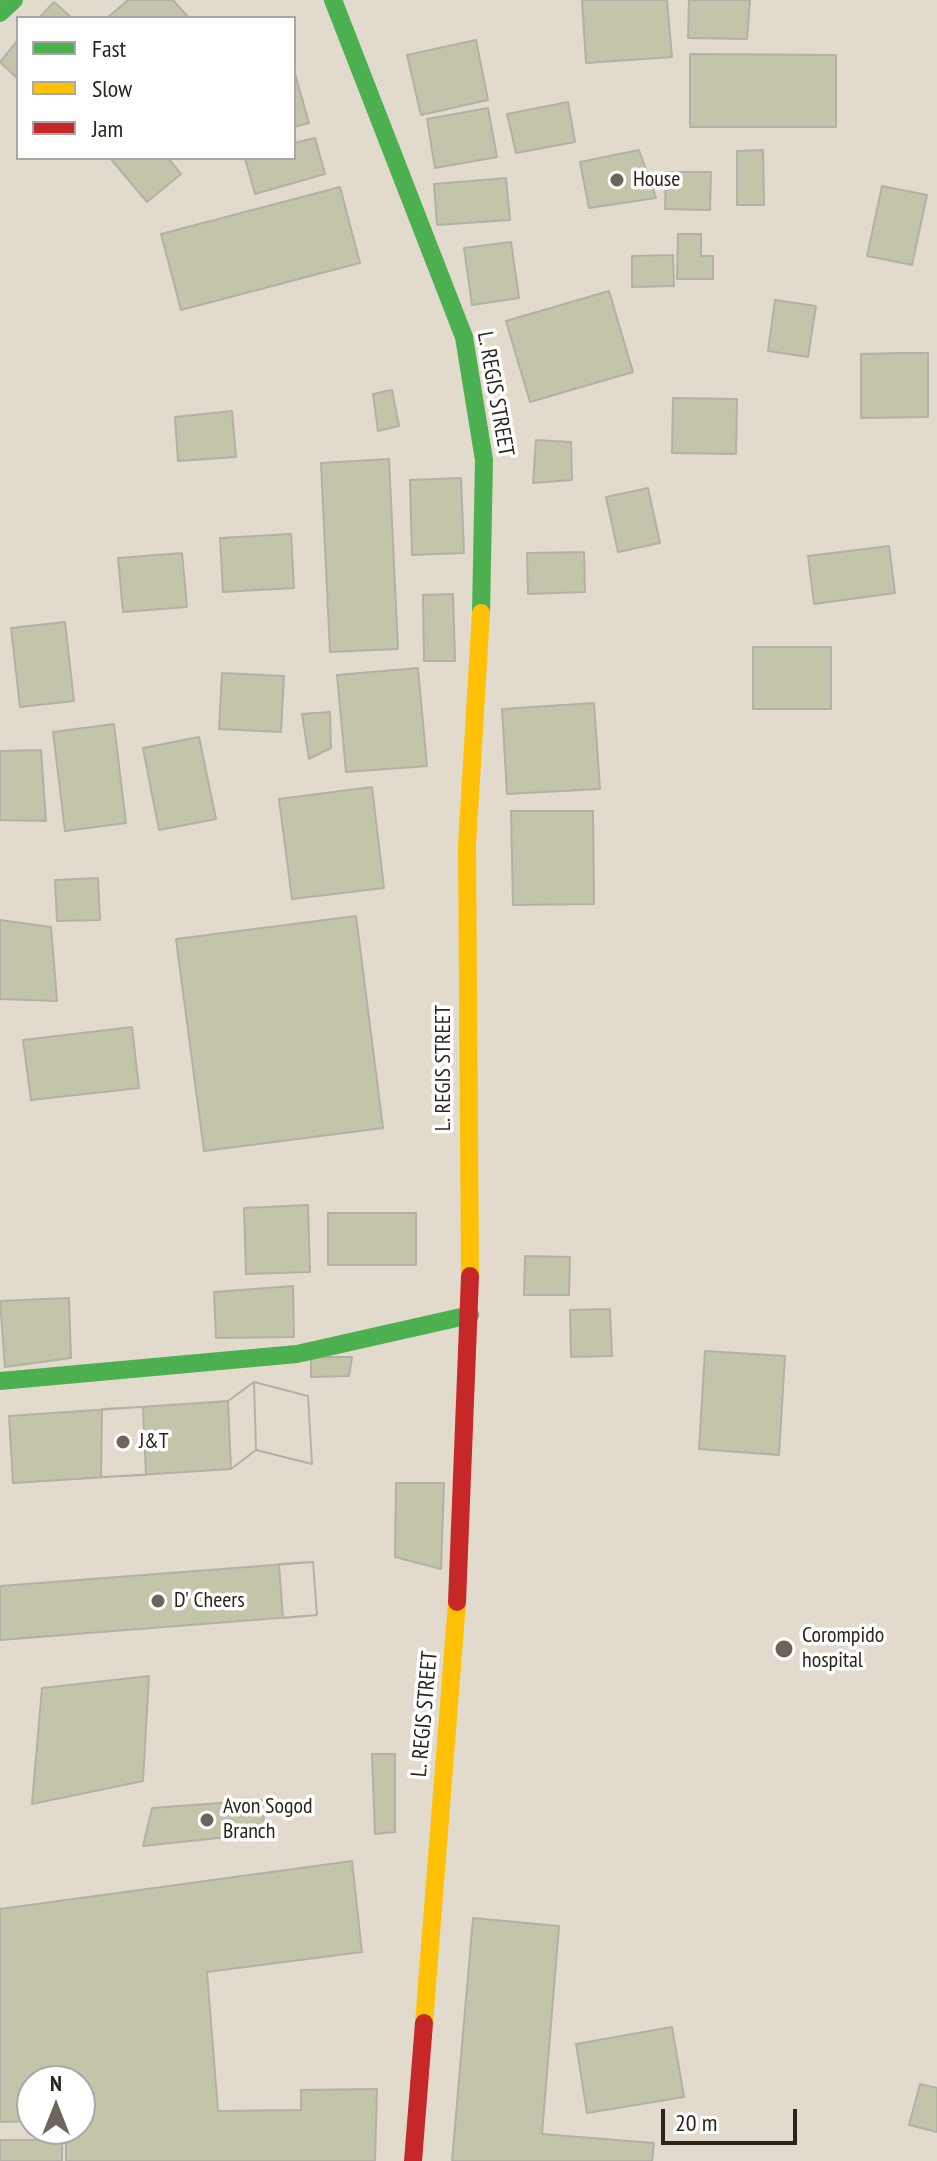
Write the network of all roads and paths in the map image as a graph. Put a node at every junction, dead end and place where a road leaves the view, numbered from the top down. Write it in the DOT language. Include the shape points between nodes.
graph roads {
  1 [pos="14,0"];
  2 [pos="333,0"];
  3 [pos="0,13"];
  4 [pos="470,1315"];
  5 [pos="0,1381"];
  6 [pos="413,2161"];
  1 -- 3 [label="street"];
  2 -- 4 [label="street, L. REGIS STREET" via="464,337 484,460 467,845"];
  4 -- 5 [label="street" via="297,1354"];
  4 -- 6 [label="street, L. REGIS STREET" via="455,1641"];
}
